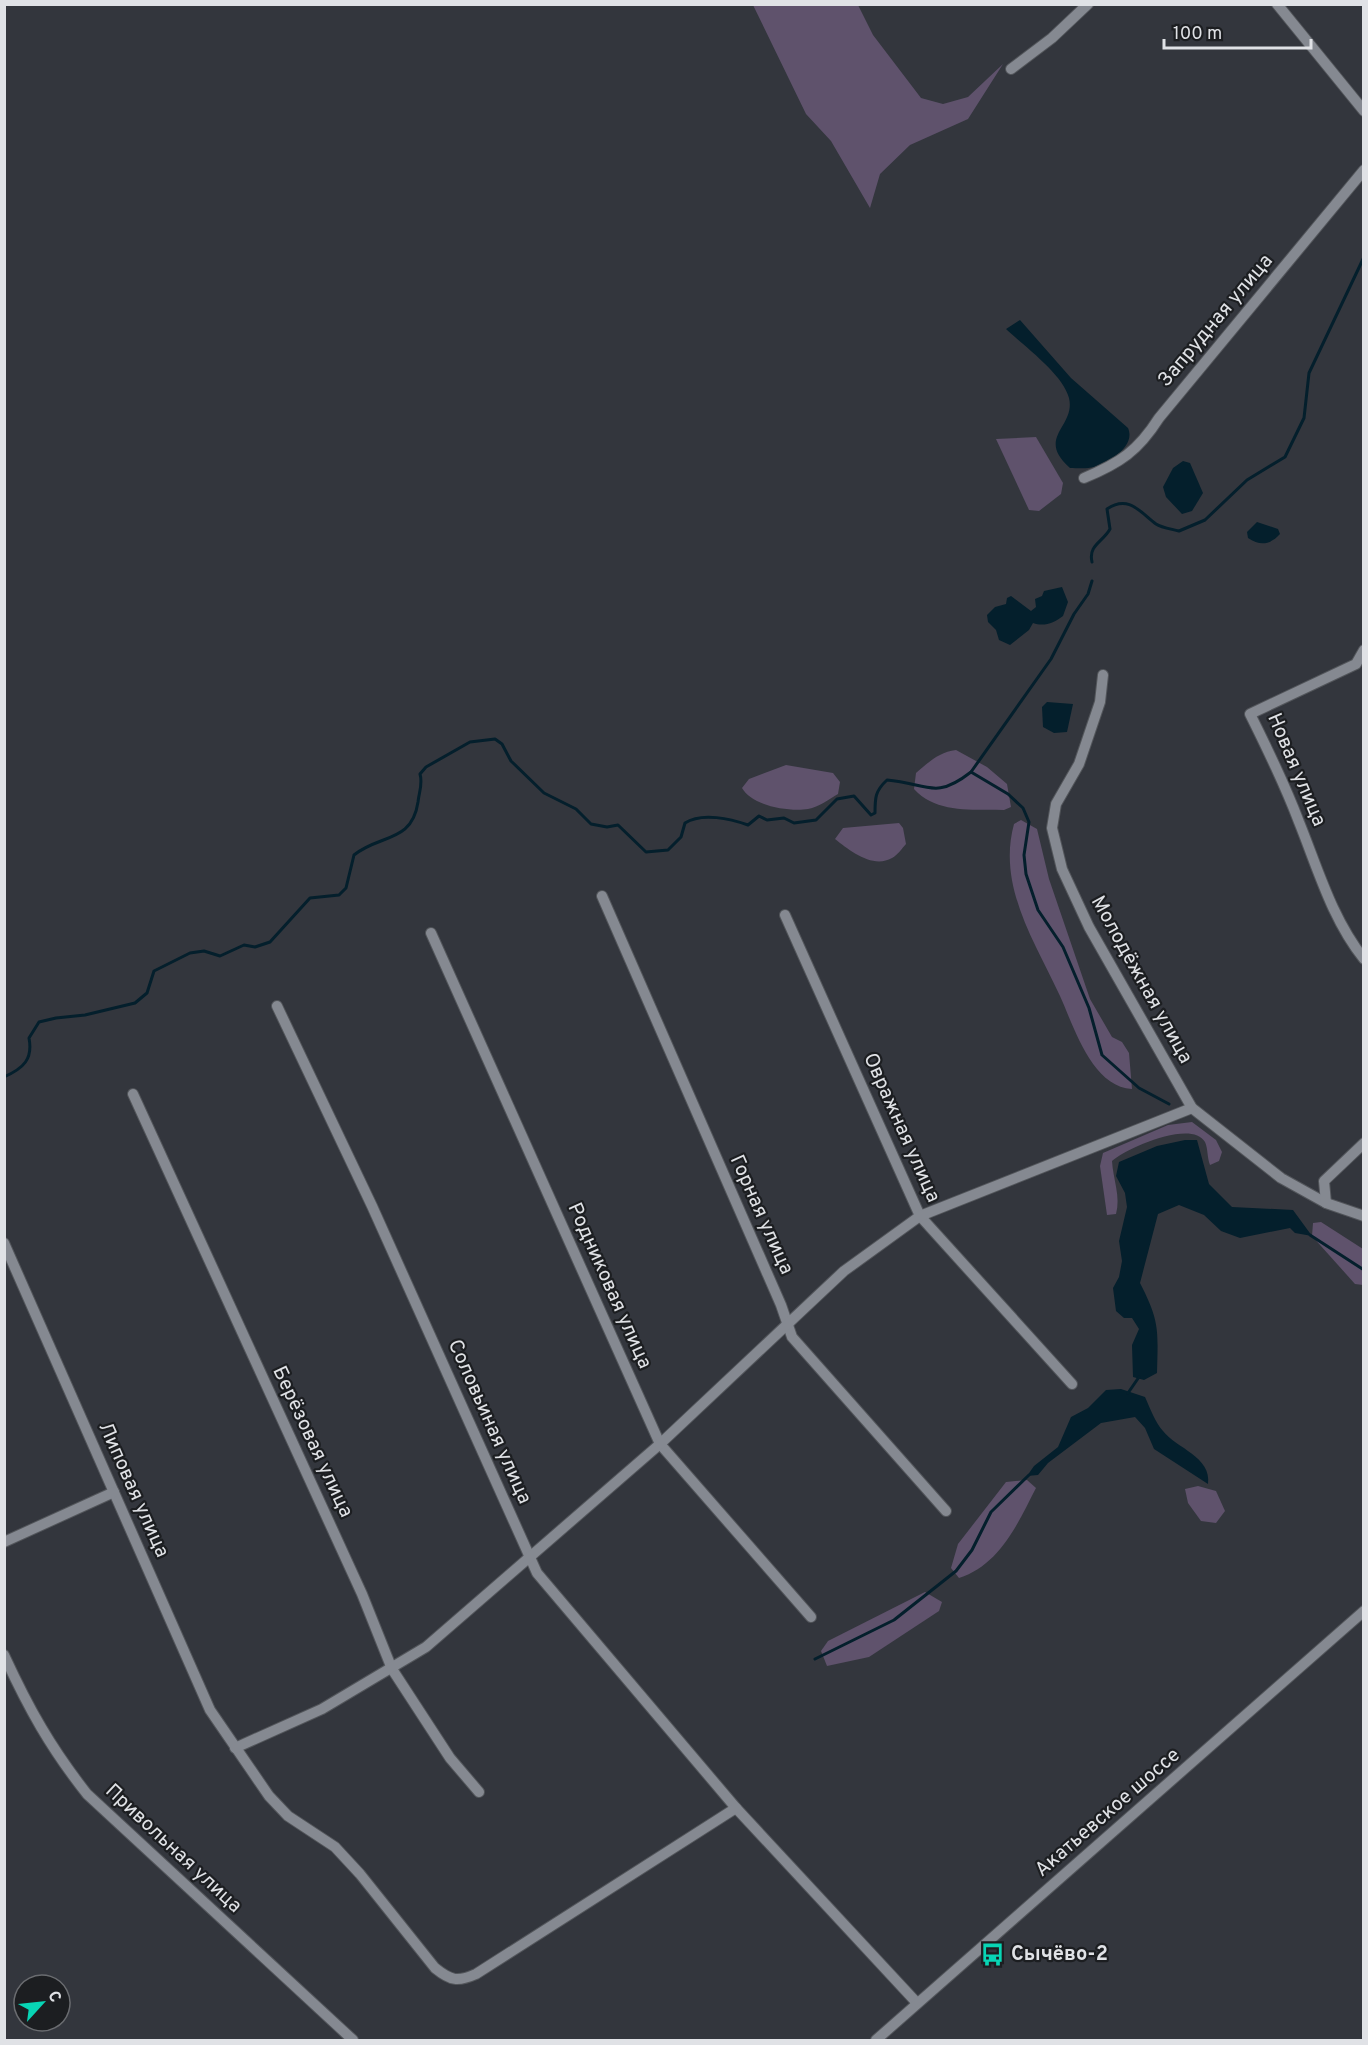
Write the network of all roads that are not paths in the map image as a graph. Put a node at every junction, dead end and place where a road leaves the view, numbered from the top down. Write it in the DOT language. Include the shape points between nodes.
graph roads {
  1 [pos="1088,4"];
  2 [pos="1277,4"];
  3 [pos="1011,69"];
  4 [pos="1364,111"];
  5 [pos="1364,170"];
  6 [pos="1084,478"];
  7 [pos="1364,650"];
  8 [pos="1103,675"];
  9 [pos="602,896"];
  10 [pos="785,915"];
  11 [pos="431,933"];
  12 [pos="1364,959"];
  13 [pos="278,1006"];
  14 [pos="133,1094"];
  15 [pos="1192,1108"];
  16 [pos="1364,1143"];
  17 [pos="1326,1203"];
  18 [pos="920,1216"];
  19 [pos="1364,1216"];
  20 [pos="4,1243"];
  21 [pos="786,1323"];
  22 [pos="1072,1384"];
  23 [pos="660,1444"];
  24 [pos="114,1492"];
  25 [pos="946,1511"];
  26 [pos="4,1542"];
  27 [pos="531,1559"];
  28 [pos="1364,1611"];
  29 [pos="811,1617"];
  30 [pos="4,1655"];
  31 [pos="392,1669"];
  32 [pos="235,1748"];
  33 [pos="479,1792"];
  34 [pos="736,1808"];
  35 [pos="917,2003"];
  36 [pos="353,2040"];
  37 [pos="876,2040"];
  1 -- 3 [label="street"];
  2 -- 4 [label="street"];
  5 -- 6 [label="street, Запрудная улица" via="1159,418 1144,442 1120,460"];
  7 -- 12 [label="street, Новая улица" via="1356,664 1250,714 1283,781 1335,914"];
  8 -- 15 [label="street, Молодёжная улица" via="1102,697 1079,764 1056,804 1052,828 1062,870 1089,927"];
  9 -- 21 [label="street, Горная улица"];
  10 -- 18 [label="street, Овражная улица"];
  11 -- 23 [label="street, Родниковая улица"];
  13 -- 27 [label="street, Соловьиная улица"];
  14 -- 31 [label="street, Берёзовая улица" via="362,1594"];
  15 -- 17 [label="street, Молодёжная улица" via="1281,1178"];
  15 -- 18 [label="street"];
  16 -- 17 [label="street" via="1324,1181"];
  17 -- 19 [label="street, Молодёжная улица"];
  18 -- 21 [label="street" via="844,1271"];
  18 -- 22 [label="street, Овражная улица"];
  20 -- 24 [label="street, Липовая улица"];
  21 -- 23 [label="street"];
  21 -- 25 [label="street, Горная улица" via="792,1337"];
  23 -- 27 [label="street"];
  23 -- 29 [label="street, Родниковая улица"];
  24 -- 26 [label="street"];
  24 -- 32 [label="street, Липовая улица" via="210,1710"];
  27 -- 31 [label="street" via="426,1647"];
  27 -- 34 [label="street, Соловьиная улица" via="545,1585"];
  28 -- 35 [label="street, Акатьевское шоссе"];
  30 -- 36 [label="street, Привольная улица" via="32,1716 55,1754 87,1794"];
  31 -- 32 [label="street" via="322,1710"];
  31 -- 33 [label="street, Берёзовая улица" via="445,1750"];
  32 -- 34 [label="street, Липовая улица" via="288,1816 335,1847 435,1968 459,1981 476,1974"];
  34 -- 35 [label="street, Соловьиная улица"];
  35 -- 37 [label="street, Акатьевское шоссе"];
}
